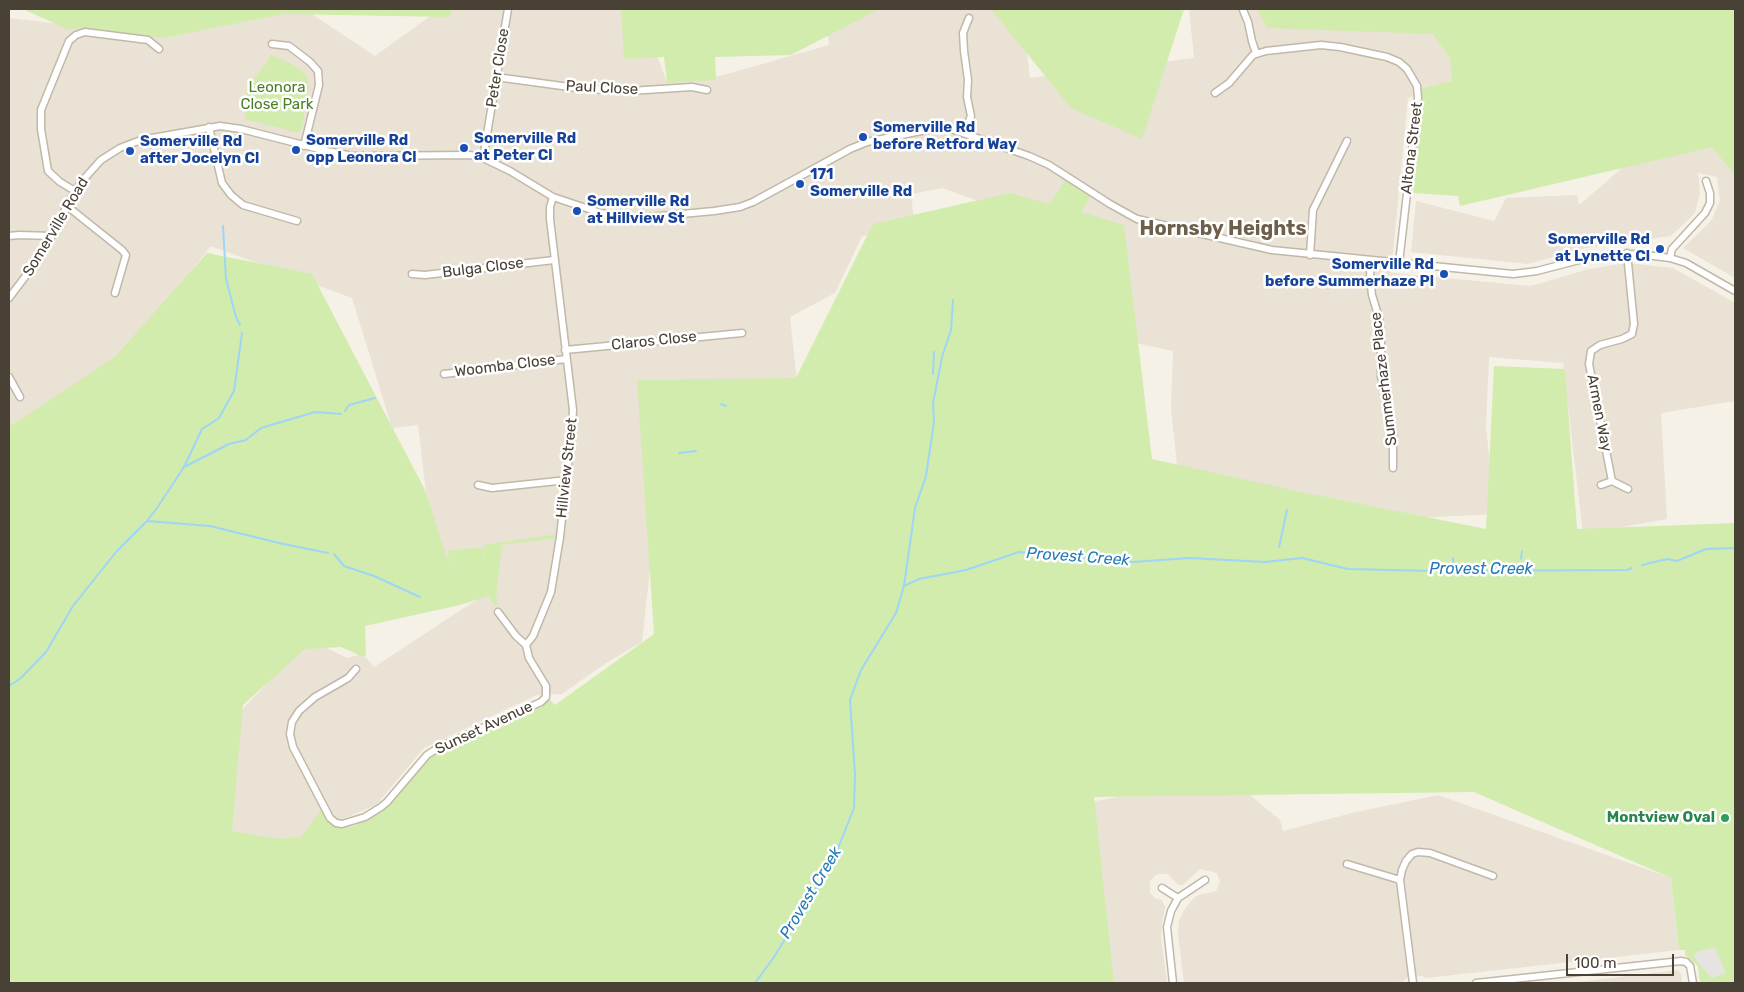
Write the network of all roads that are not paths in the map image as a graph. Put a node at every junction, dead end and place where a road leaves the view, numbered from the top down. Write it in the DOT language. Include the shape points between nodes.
graph roads {
  1 [pos="508,9"];
  2 [pos="1243,10"];
  3 [pos="969,18"];
  4 [pos="272,44"];
  5 [pos="158,49"];
  6 [pos="1256,53"];
  7 [pos="496,77"];
  8 [pos="707,90"];
  9 [pos="1215,93"];
  10 [pos="209,127"];
  11 [pos="964,133"];
  12 [pos="1348,141"];
  13 [pos="304,146"];
  14 [pos="483,158"];
  15 [pos="1706,180"];
  16 [pos="75,191"];
  17 [pos="553,197"];
  18 [pos="67,206"];
  19 [pos="297,222"];
  20 [pos="9,236"];
  21 [pos="52,236"];
  22 [pos="1626,253"];
  23 [pos="1310,255"];
  24 [pos="1670,258"];
  25 [pos="554,260"];
  26 [pos="1371,260"];
  27 [pos="1399,264"];
  28 [pos="412,274"];
  29 [pos="1735,291"];
  30 [pos="115,293"];
  31 [pos="9,298"];
  32 [pos="742,333"];
  33 [pos="565,350"];
  34 [pos="566,359"];
  35 [pos="444,374"];
  36 [pos="9,377"];
  37 [pos="20,396"];
  38 [pos="1392,468"];
  39 [pos="567,480"];
  40 [pos="1612,481"];
  41 [pos="478,485"];
  42 [pos="1601,485"];
  43 [pos="1628,489"];
  44 [pos="498,612"];
  45 [pos="526,644"];
  46 [pos="356,669"];
  47 [pos="1347,864"];
  48 [pos="1493,876"];
  49 [pos="1205,880"];
  50 [pos="1400,880"];
  51 [pos="1162,888"];
  52 [pos="1178,898"];
  53 [pos="1555,974"];
  54 [pos="1173,983"];
  55 [pos="1413,983"];
  56 [pos="1476,983"];
  57 [pos="1556,983"];
  58 [pos="1693,983"];
  1 -- 7 [label="street, Peter Close"];
  2 -- 6 [label="street"];
  3 -- 11 [label="street" via="963,33 971,116"];
  4 -- 13 [label="street" via="289,46 318,71 319,84"];
  5 -- 16 [label="street" via="148,40 85,32 69,40 41,110 41,129 48,172"];
  6 -- 9 [label="street" via="1229,83"];
  6 -- 27 [label="street, Altona Street" via="1321,45 1340,47 1387,57 1399,62 1413,77 1418,98"];
  7 -- 8 [label="street, Paul Close" via="584,90 692,87"];
  7 -- 14 [label="street, Peter Close"];
  10 -- 13 [label="street, Somerville Road" via="241,129"];
  10 -- 16 [label="street, Somerville Road" via="141,140 120,148 92,168"];
  10 -- 19 [label="street" via="222,183 231,195 242,205"];
  11 -- 17 [label="street, Somerville Road" via="932,129 867,142 753,202 727,210 628,219 601,214"];
  11 -- 23 [label="street, Somerville Road" via="1049,165 1137,219 1272,250"];
  12 -- 23 [label="street" via="1313,210"];
  13 -- 14 [label="street, Somerville Road" via="353,156 447,154"];
  14 -- 17 [label="street, Somerville Road" via="510,170"];
  15 -- 24 [label="street" via="1710,203 1705,213 1672,249"];
  16 -- 18 [label="street, Somerville Road"];
  17 -- 25 [label="street, Hillview Street" via="550,219"];
  18 -- 21 [label="street, Somerville Road"];
  18 -- 30 [label="street" via="126,255"];
  20 -- 21 [label="street"];
  21 -- 31 [label="street, Somerville Road" via="40,258"];
  22 -- 24 [label="street, Somerville Road"];
  22 -- 27 [label="street, Somerville Road" via="1520,274"];
  22 -- 40 [label="street, Armen Way" via="1634,324 1632,334 1600,344 1591,351 1589,364"];
  23 -- 26 [label="street, Somerville Road"];
  24 -- 29 [label="street, Somerville Road" via="1691,265"];
  25 -- 28 [label="street, Bulga Close"];
  25 -- 33 [label="street, Hillview Street"];
  26 -- 27 [label="street, Somerville Road"];
  26 -- 38 [label="street, Summerhaze Place" via="1371,286 1381,340 1381,376 1393,432"];
  32 -- 33 [label="street, Claros Close"];
  33 -- 34 [label="street, Hillview Street"];
  34 -- 35 [label="street, Woomba Close"];
  34 -- 39 [label="street, Hillview Street" via="572,410"];
  36 -- 37 [label="street"];
  39 -- 41 [label="street" via="492,488"];
  39 -- 45 [label="street, Hillview Street" via="551,592 533,636"];
  40 -- 42 [label="street"];
  40 -- 43 [label="street"];
  44 -- 45 [label="street, Sunset Avenue"];
  45 -- 46 [label="street, Sunset Avenue" via="529,658 546,686 546,697 541,702 441,746 427,755 387,802 365,817 336,823 330,818 293,747 290,734 299,710 348,678"];
  47 -- 50 [label="street"];
  48 -- 50 [label="street" via="1430,853 1418,852 1406,862"];
  49 -- 52 [label="street"];
  50 -- 55 [label="street"];
  51 -- 52 [label="street"];
  52 -- 54 [label="street" via="1168,927"];
  53 -- 56 [label="street"];
  53 -- 57 [label="street"];
  53 -- 58 [label="street" via="1681,961 1690,966"];
}
